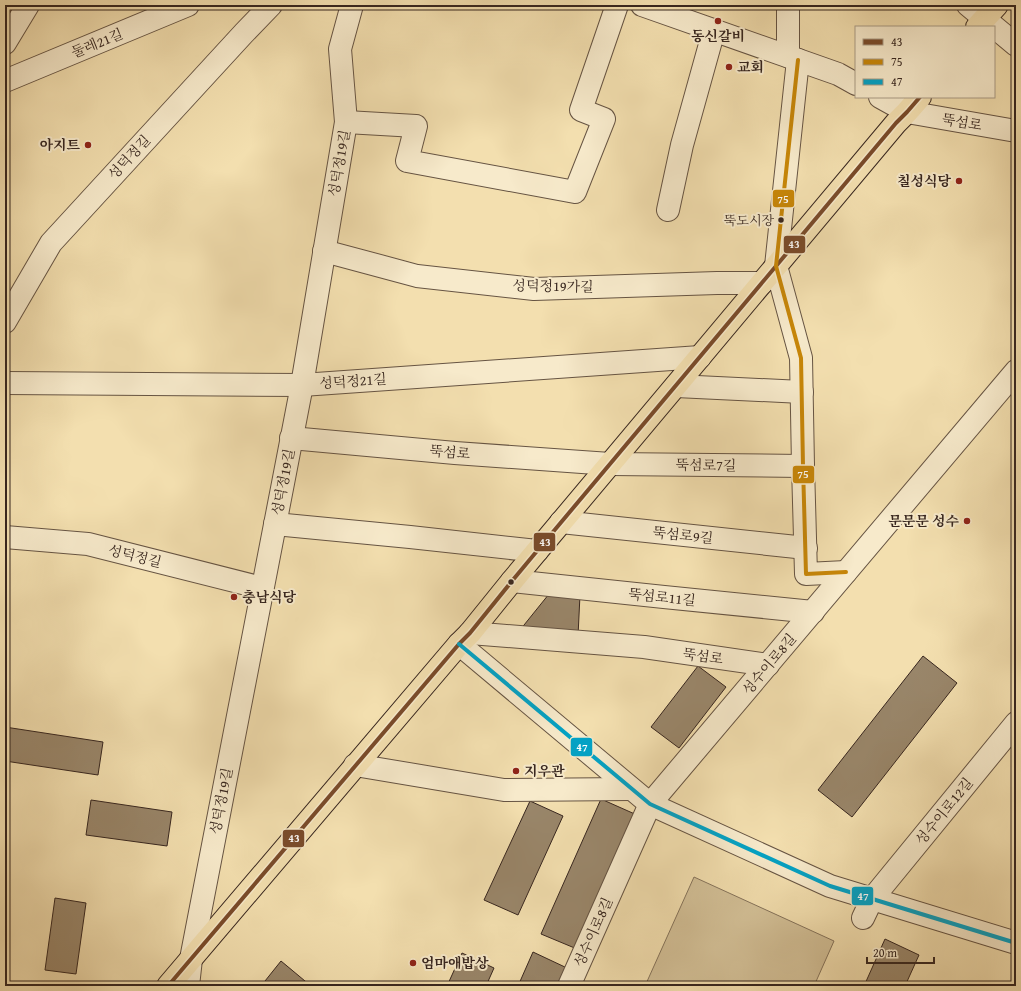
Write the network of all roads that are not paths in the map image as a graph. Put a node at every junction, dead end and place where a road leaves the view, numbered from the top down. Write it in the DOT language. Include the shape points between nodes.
graph roads {
  1 [pos="28,5"];
  2 [pos="188,5"];
  3 [pos="271,5"];
  4 [pos="352,5"];
  5 [pos="617,5"];
  6 [pos="642,5"];
  7 [pos="785,6"];
  8 [pos="982,14"];
  9 [pos="714,30"];
  10 [pos="5,43"];
  11 [pos="1016,45"];
  12 [pos="793,58"];
  13 [pos="5,81"];
  14 [pos="855,83"];
  15 [pos="884,98"];
  16 [pos="914,105"];
  17 [pos="346,122"];
  18 [pos="1016,131"];
  19 [pos="668,210"];
  20 [pos="324,251"];
  21 [pos="776,266"];
  22 [pos="762,283"];
  23 [pos="5,322"];
  24 [pos="700,357"];
  25 [pos="1016,371"];
  26 [pos="5,383"];
  27 [pos="302,385"];
  28 [pos="676,386"];
  29 [pos="802,392"];
  30 [pos="291,438"];
  31 [pos="610,464"];
  32 [pos="803,466"];
  33 [pos="561,522"];
  34 [pos="274,524"];
  35 [pos="5,537"];
  36 [pos="806,548"];
  37 [pos="537,551"];
  38 [pos="846,572"];
  39 [pos="512,581"];
  40 [pos="262,588"];
  41 [pos="813,612"];
  42 [pos="464,639"];
  43 [pos="768,665"];
  44 [pos="1016,723"];
  45 [pos="355,765"];
  46 [pos="631,789"];
  47 [pos="650,804"];
  48 [pos="867,909"];
  49 [pos="1016,943"];
  50 [pos="191,958"];
  51 [pos="168,986"];
  52 [pos="188,986"];
  53 [pos="569,986"];
  1 -- 10 [label="street"];
  2 -- 13 [label="street, 둘레21길"];
  3 -- 23 [label="street, 성덕정길" via="50,242"];
  4 -- 17 [label="street, 성덕정19길" via="340,49"];
  5 -- 17 [label="street" via="580,110 604,119 575,192 407,161 416,126"];
  6 -- 9 [label="street"];
  7 -- 12 [label="street"];
  8 -- 11 [label="street"];
  9 -- 12 [label="street"];
  9 -- 19 [label="street" via="682,145"];
  12 -- 14 [label="street" via="838,74"];
  12 -- 21 [label="street"];
  15 -- 16 [label="street, 뚝섬로"];
  16 -- 18 [label="street, 뚝섬로"];
  16 -- 21 [label="main road"];
  17 -- 20 [label="street, 성덕정19길"];
  20 -- 22 [label="street, 성덕정19가길" via="417,276 534,289"];
  20 -- 27 [label="street, 성덕정19길"];
  21 -- 22 [label="main road"];
  21 -- 29 [label="street" via="801,358"];
  22 -- 24 [label="main road"];
  24 -- 27 [label="street, 성덕정21길"];
  24 -- 28 [label="main road"];
  25 -- 38 [label="street, 성수이로8길"];
  26 -- 27 [label="street, 성덕정21길"];
  27 -- 30 [label="street, 성덕정19길"];
  28 -- 29 [label="street"];
  28 -- 31 [label="main road"];
  29 -- 32 [label="street"];
  30 -- 31 [label="street, 뚝섬로"];
  30 -- 34 [label="street, 성덕정19길"];
  31 -- 32 [label="street, 뚝섬로7길"];
  31 -- 33 [label="main road"];
  32 -- 36 [label="street"];
  33 -- 36 [label="street, 뚝섬로9길"];
  33 -- 37 [label="main road"];
  34 -- 37 [label="street"];
  34 -- 40 [label="street, 성덕정19길"];
  35 -- 40 [label="street, 성덕정길" via="88,544"];
  36 -- 38 [label="street" via="806,574"];
  37 -- 39 [label="main road"];
  38 -- 41 [label="street, 성수이로8길"];
  39 -- 41 [label="street, 뚝섬로11길"];
  39 -- 42 [label="main road"];
  40 -- 50 [label="street, 성덕정19길"];
  41 -- 43 [label="street, 성수이로8길"];
  42 -- 43 [label="street, 뚝섬로" via="644,647"];
  42 -- 45 [label="main road"];
  42 -- 46 [label="street"];
  43 -- 47 [label="street, 성수이로8길"];
  44 -- 48 [label="street, 성수이로12길"];
  45 -- 46 [label="street" via="504,790"];
  45 -- 50 [label="main road"];
  46 -- 47 [label="street"];
  47 -- 48 [label="street" via="830,886"];
  47 -- 53 [label="street, 성수이로8길"];
  48 -- 49 [label="street"];
  50 -- 51 [label="main road"];
  50 -- 52 [label="street, 성덕정19길"];
}
